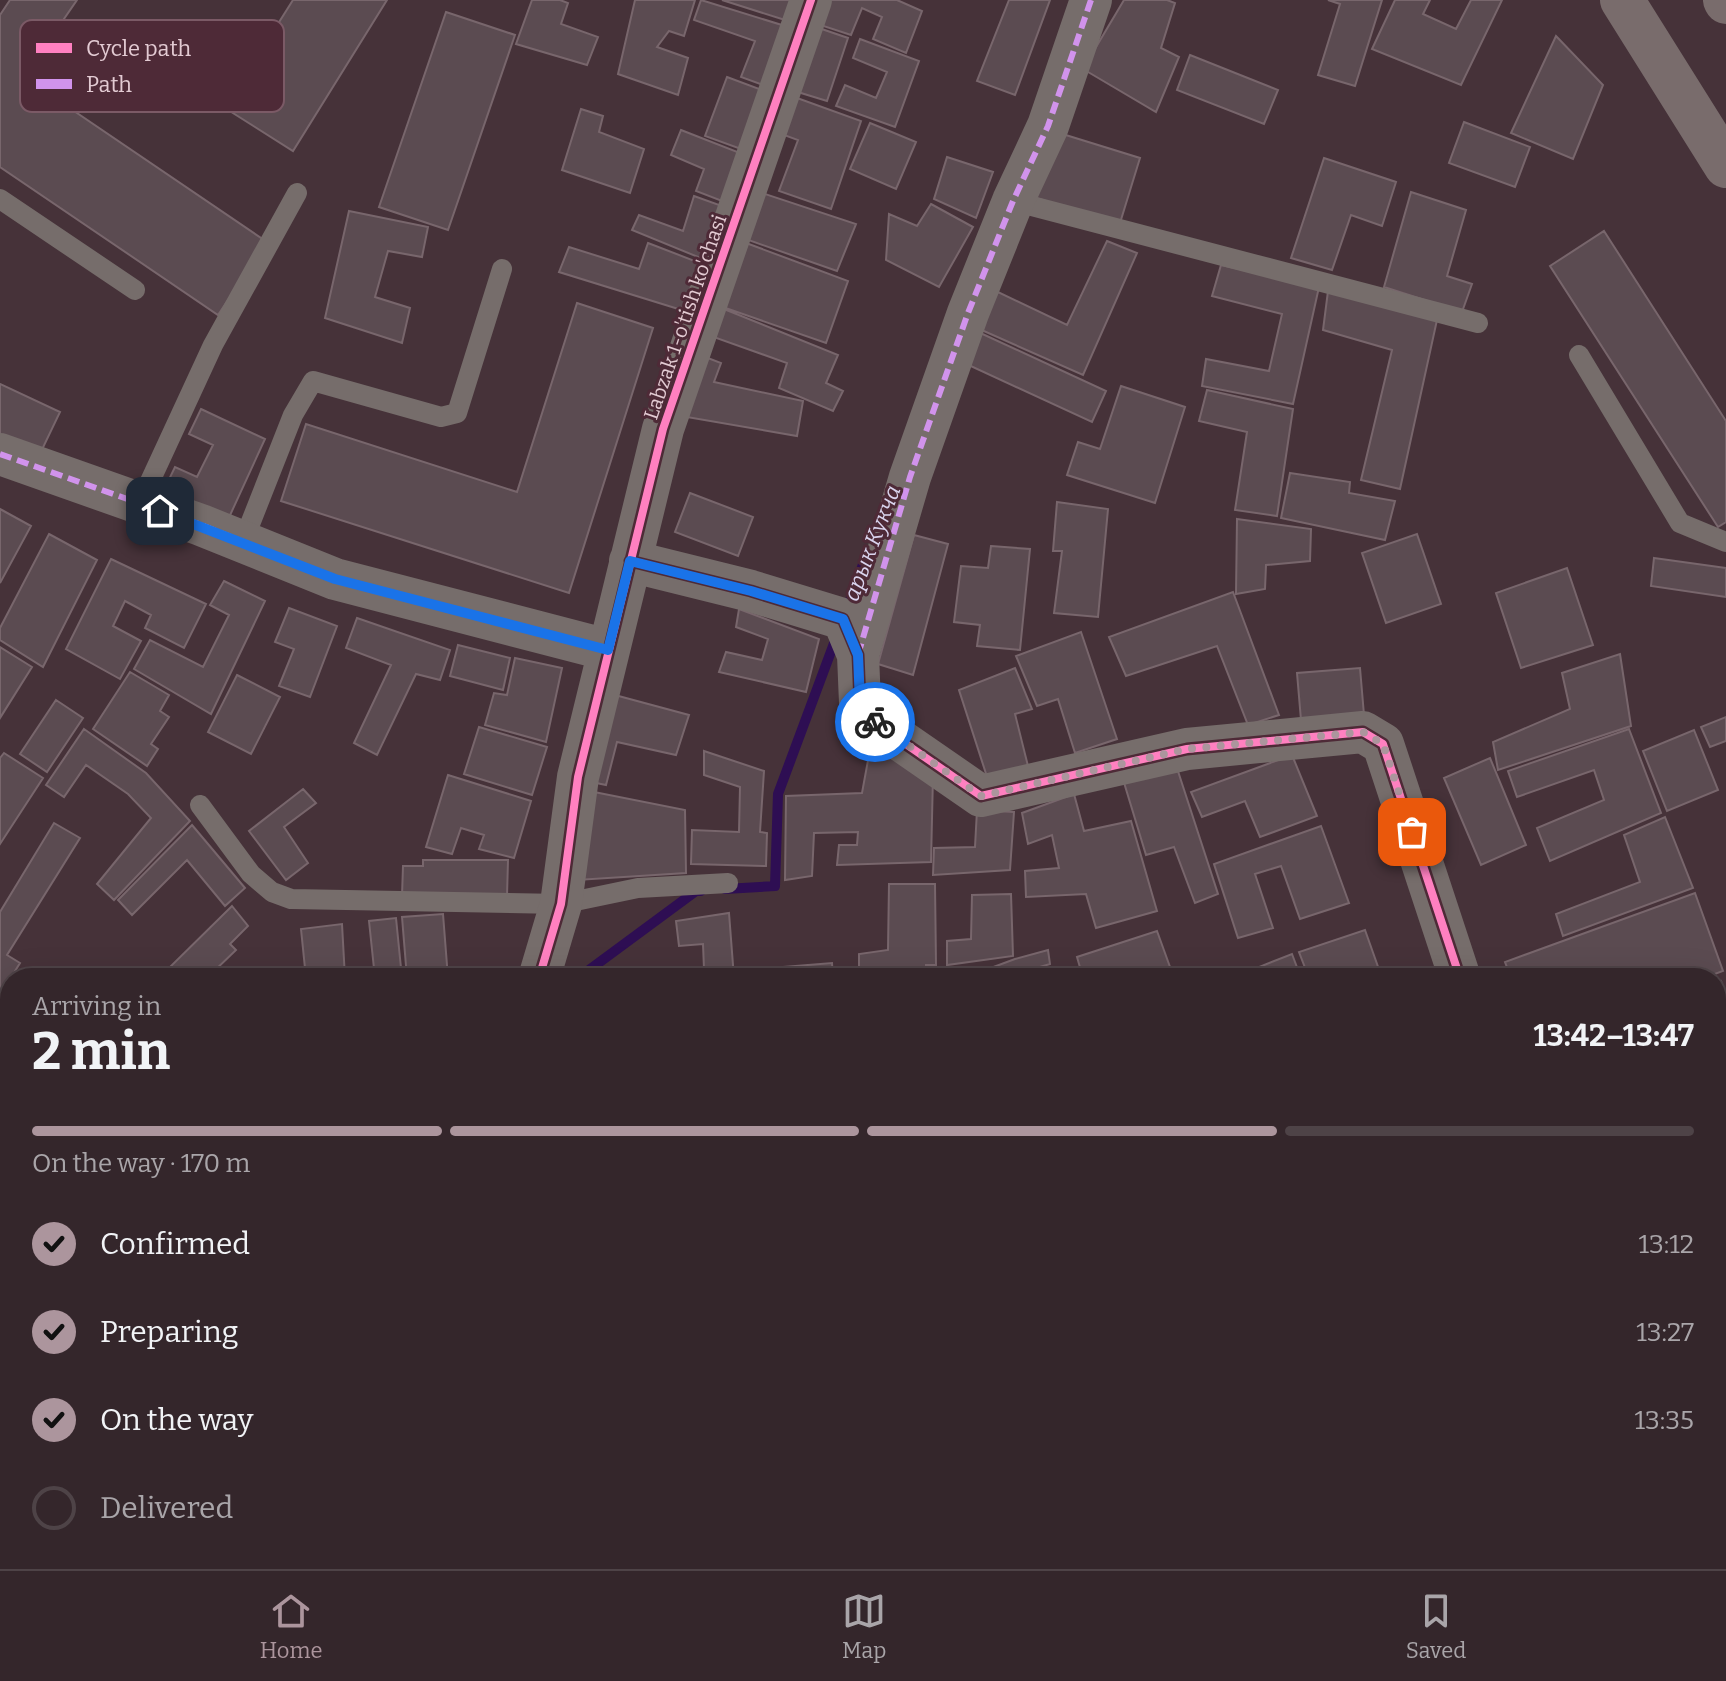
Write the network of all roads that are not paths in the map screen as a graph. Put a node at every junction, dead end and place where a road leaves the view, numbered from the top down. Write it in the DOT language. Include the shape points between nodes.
graph roads {
  1 [pos="811,0"];
  2 [pos="1091,0"];
  3 [pos="1622,0"];
  4 [pos="1726,166"];
  5 [pos="297,193"];
  6 [pos="0,199"];
  7 [pos="1013,201"];
  8 [pos="502,269"];
  9 [pos="135,290"];
  10 [pos="1478,323"];
  11 [pos="1579,355"];
  12 [pos="0,454"];
  13 [pos="140,503"];
  14 [pos="243,542"];
  15 [pos="1726,542"];
  16 [pos="630,561"];
  17 [pos="608,650"];
  18 [pos="858,655"];
  19 [pos="200,805"];
  20 [pos="728,883"];
  21 [pos="561,904"];
  22 [pos="542,968"];
  23 [pos="1457,968"];
  1 -- 16 [label="street, Labzak 1-o'tish ko'chasi" via="663,429"];
  2 -- 7 [label="street" via="1048,126"];
  3 -- 4 [label="main road"];
  5 -- 13 [label="lane" via="213,345"];
  6 -- 9 [label="lane"];
  7 -- 10 [label="lane"];
  7 -- 18 [label="street" via="910,477"];
  8 -- 14 [label="lane" via="457,413 441,417 313,381 293,415"];
  11 -- 15 [label="lane" via="1680,523"];
  12 -- 13 [label="street"];
  13 -- 14 [label="street"];
  14 -- 17 [label="street" via="335,579"];
  16 -- 17 [label="street, Labzak 1-o'tish ko'chasi"];
  16 -- 18 [label="street" via="843,619"];
  17 -- 21 [label="street, Labzak 1-o'tish ko'chasi" via="578,777"];
  18 -- 23 [label="street" via="860,703 874,722 981,796 1187,749 1363,732 1383,744"];
  19 -- 21 [label="lane" via="251,874 272,892 291,899"];
  20 -- 21 [label="lane" via="638,888"];
  21 -- 22 [label="street, Labzak 1-o'tish ko'chasi"];
}
